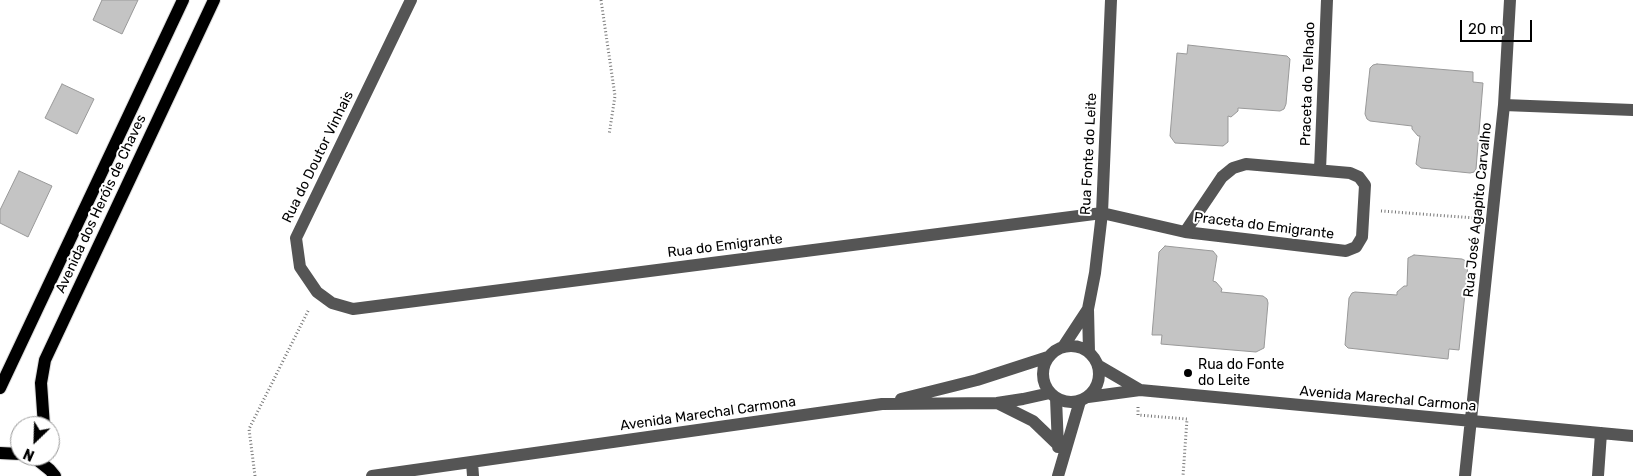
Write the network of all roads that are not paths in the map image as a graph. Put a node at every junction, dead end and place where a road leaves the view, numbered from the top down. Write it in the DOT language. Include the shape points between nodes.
graph roads {
  1 [pos="183,0"];
  2 [pos="214,0"];
  3 [pos="410,0"];
  4 [pos="1111,0"];
  5 [pos="1327,0"];
  6 [pos="1510,0"];
  7 [pos="1504,105"];
  8 [pos="1633,110"];
  9 [pos="1320,170"];
  10 [pos="1102,213"];
  11 [pos="1185,232"];
  12 [pos="353,309"];
  13 [pos="1088,309"];
  14 [pos="1063,347"];
  15 [pos="1089,352"];
  16 [pos="1048,358"];
  17 [pos="1099,366"];
  18 [pos="0,388"];
  19 [pos="1140,390"];
  20 [pos="1053,395"];
  21 [pos="1084,399"];
  22 [pos="997,403"];
  23 [pos="882,404"];
  24 [pos="43,416"];
  25 [pos="1471,422"];
  26 [pos="1601,434"];
  27 [pos="1633,436"];
  28 [pos="1058,445"];
  29 [pos="472,462"];
  30 [pos="1059,473"];
  31 [pos="372,476"];
  32 [pos="473,476"];
  33 [pos="1465,476"];
  34 [pos="1598,476"];
  1 -- 18 [label="main road, Avenida dos Heróis de Chaves"];
  2 -- 24 [label="main road, Avenida dos Heróis de Chaves" via="45,360 41,383"];
  3 -- 12 [label="street, Rua do Doutor Vinhais" via="296,238 300,267 318,292 332,302"];
  4 -- 10 [label="street, Rua Fonte do Leite"];
  5 -- 9 [label="street, Praceta do Telhado"];
  6 -- 7 [label="street, Rua José Agapito Carvalho"];
  7 -- 8 [label="street"];
  7 -- 25 [label="street, Rua José Agapito Carvalho"];
  9 -- 11 [label="street, Praceta do Emigrante" via="1246,164 1233,168 1222,177"];
  9 -- 11 [label="street, Praceta do Emigrante" via="1350,173 1365,185 1362,237 1356,246 1346,251"];
  10 -- 11 [label="street, Praceta do Emigrante"];
  10 -- 12 [label="street, Rua do Emigrante"];
  10 -- 13 [label="street, Rua Fonte do Leite"];
  13 -- 14 [label="street"];
  13 -- 15 [label="street"];
  14 -- 15 [label="street" via="1081,347"];
  14 -- 16 [label="street"];
  15 -- 17 [label="street"];
  16 -- 20 [label="street" via="1043,375"];
  16 -- 23 [label="street"];
  17 -- 19 [label="street"];
  17 -- 21 [label="street" via="1098,383"];
  19 -- 21 [label="street"];
  19 -- 25 [label="street, Avenida Marechal Carmona"];
  20 -- 21 [label="street" via="1072,402"];
  20 -- 22 [label="street, Avenida Marechal Carmona"];
  20 -- 28 [label="street"];
  21 -- 30 [label="street"];
  22 -- 23 [label="street, Avenida Marechal Carmona"];
  22 -- 28 [label="street" via="1033,421"];
  23 -- 29 [label="street, Avenida Marechal Carmona"];
  25 -- 26 [label="street, Avenida Marechal Carmona"];
  25 -- 33 [label="street, Rua José Agapito Carvalho"];
  26 -- 27 [label="street, Avenida Marechal Carmona"];
  26 -- 34 [label="street"];
  28 -- 30 [label="street"];
  29 -- 31 [label="street, Avenida Marechal Carmona"];
  29 -- 32 [label="street"];
}
